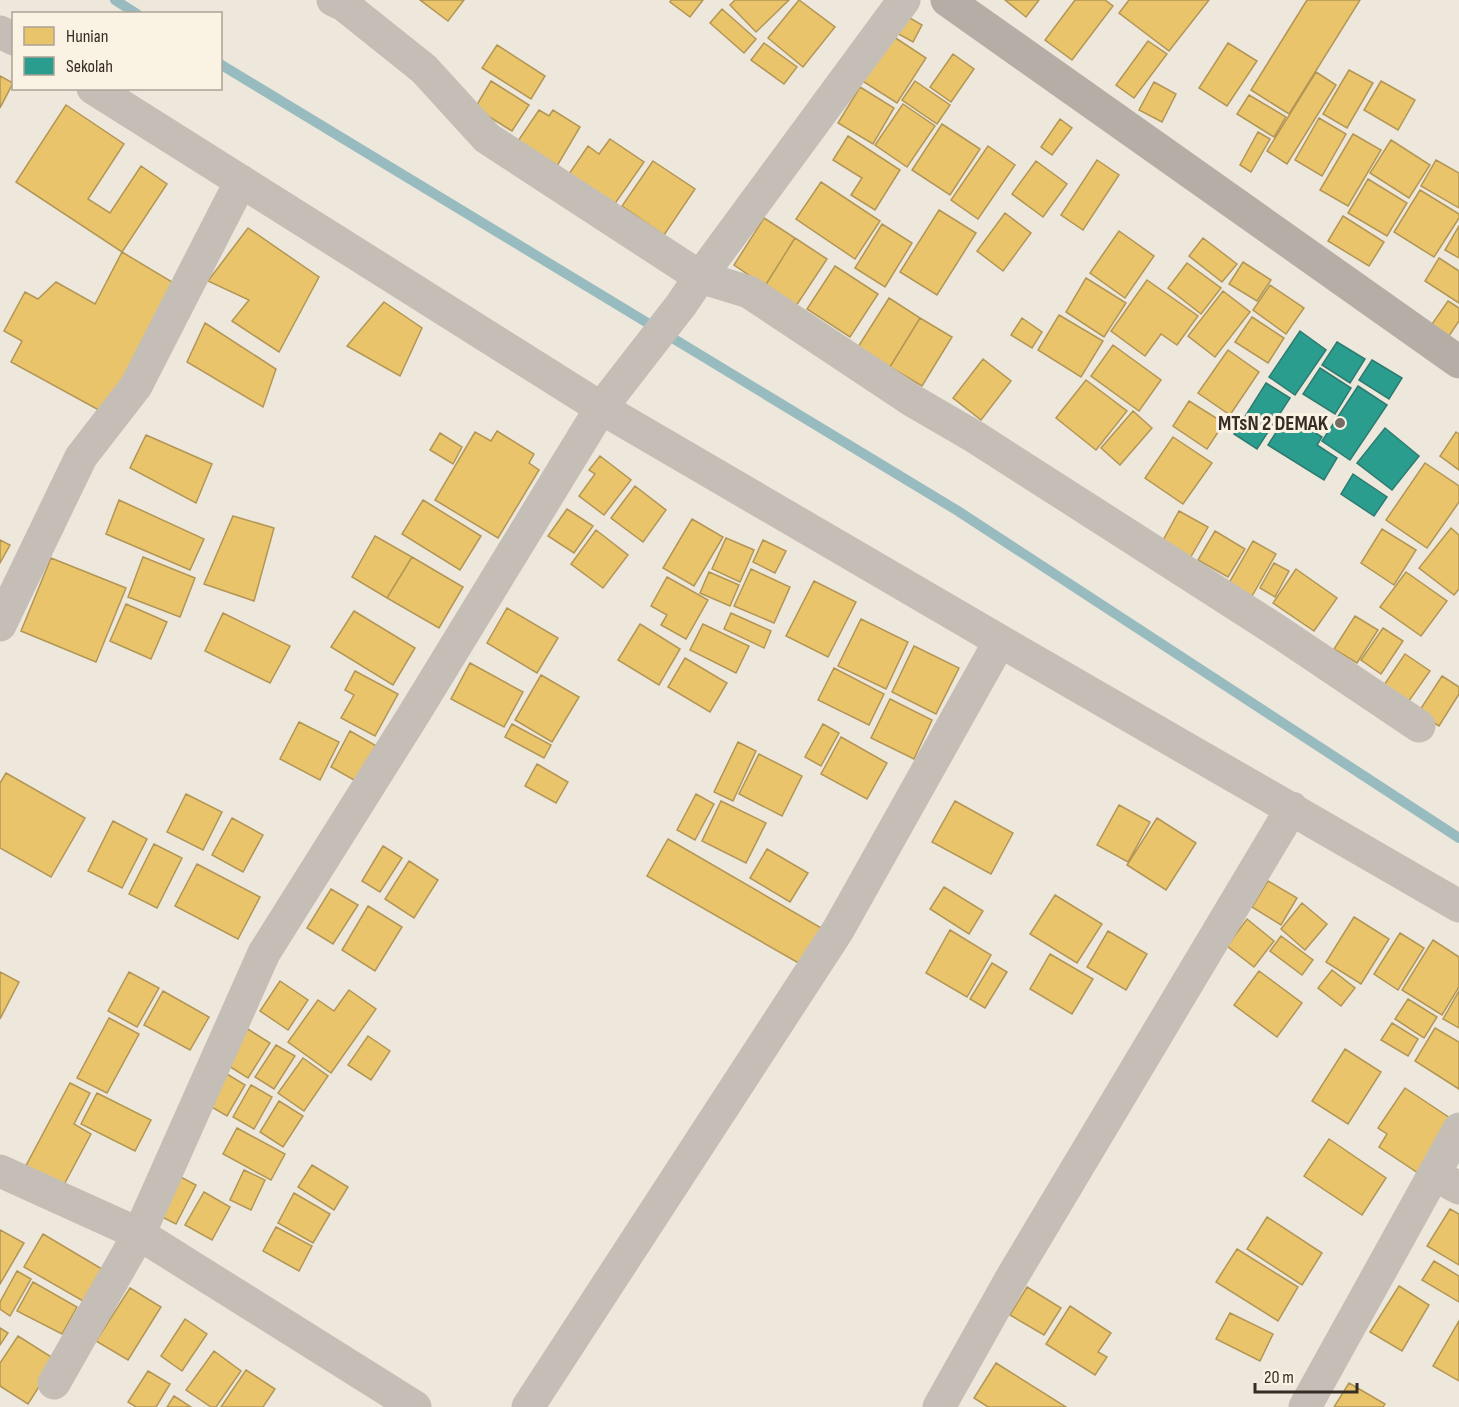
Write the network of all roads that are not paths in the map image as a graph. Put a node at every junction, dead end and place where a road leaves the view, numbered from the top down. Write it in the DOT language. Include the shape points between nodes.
graph roads {
  1 [pos="333,0"];
  2 [pos="904,0"];
  3 [pos="946,0"];
  4 [pos="96,90"];
  5 [pos="241,181"];
  6 [pos="700,277"];
  7 [pos="1459,362"];
  8 [pos="601,408"];
  9 [pos="0,625"];
  10 [pos="1000,642"];
  11 [pos="1419,726"];
  12 [pos="1292,808"];
  13 [pos="1459,906"];
  14 [pos="1459,1129"];
  15 [pos="0,1172"];
  16 [pos="1447,1182"];
  17 [pos="139,1234"];
  18 [pos="54,1383"];
  19 [pos="415,1407"];
  20 [pos="528,1407"];
  21 [pos="939,1407"];
  22 [pos="1305,1407"];
  1 -- 6 [label="street" via="424,69 488,138"];
  2 -- 6 [label="street"];
  3 -- 7 [label="main road"];
  4 -- 5 [label="street"];
  5 -- 8 [label="street"];
  5 -- 9 [label="street" via="136,386 81,457"];
  6 -- 8 [label="street"];
  6 -- 11 [label="street" via="749,292"];
  8 -- 10 [label="street"];
  8 -- 17 [label="street" via="264,953"];
  10 -- 12 [label="street"];
  10 -- 20 [label="street" via="838,930"];
  12 -- 13 [label="street"];
  12 -- 21 [label="street" via="1012,1277"];
  14 -- 16 [label="street"];
  15 -- 17 [label="street"];
  16 -- 22 [label="street"];
  17 -- 18 [label="street"];
  17 -- 19 [label="street"];
}
